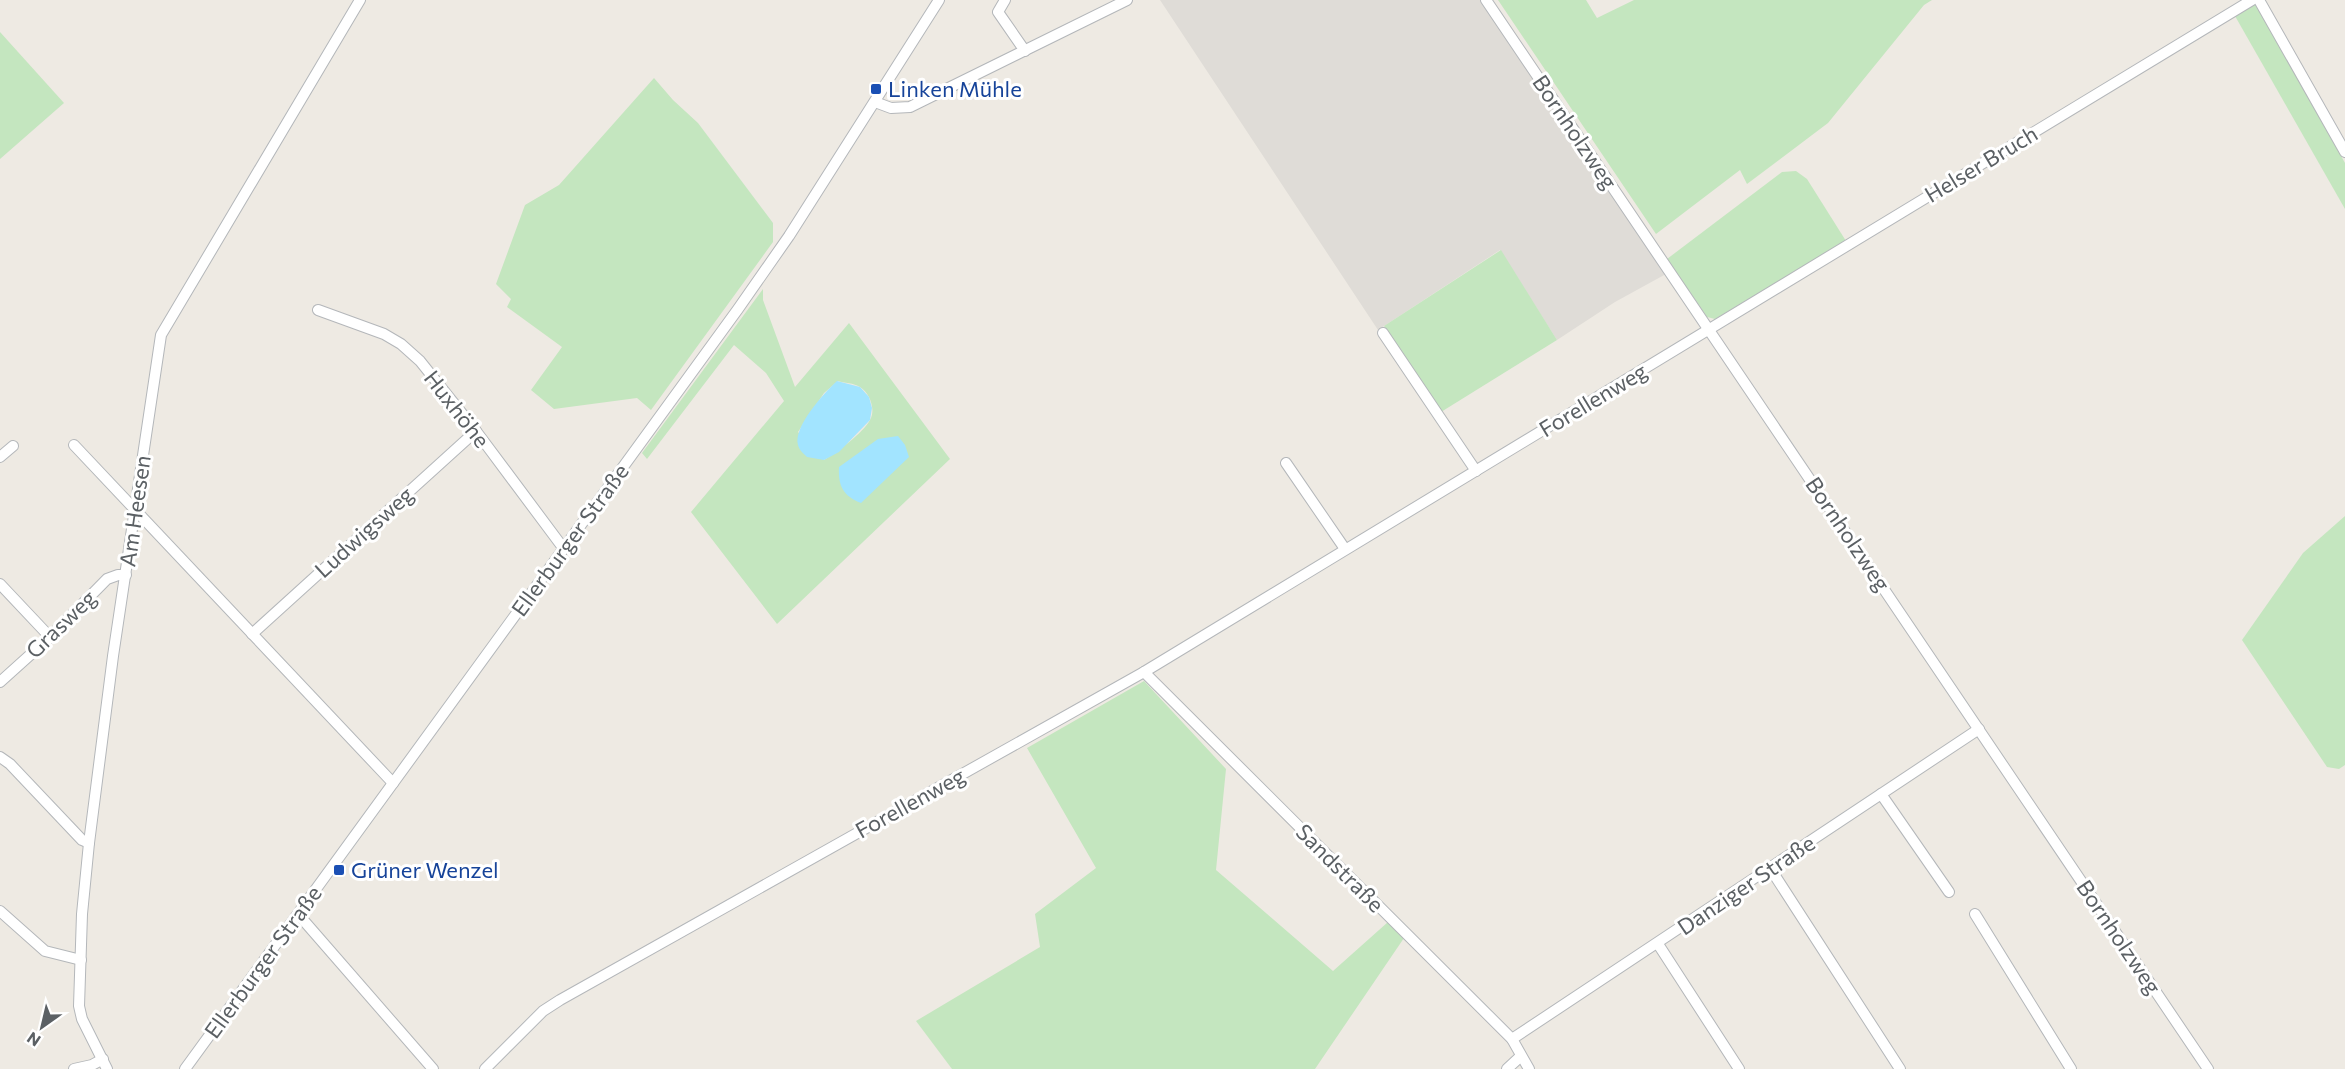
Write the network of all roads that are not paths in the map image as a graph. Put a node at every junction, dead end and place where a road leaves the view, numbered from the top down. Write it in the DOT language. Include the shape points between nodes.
graph roads {
  1 [pos="360,0"];
  2 [pos="939,0"];
  3 [pos="1005,0"];
  4 [pos="1127,0"];
  5 [pos="1486,0"];
  6 [pos="2252,0"];
  7 [pos="2259,0"];
  8 [pos="1112,3"];
  9 [pos="1025,51"];
  10 [pos="875,102"];
  11 [pos="2345,152"];
  12 [pos="318,310"];
  13 [pos="1710,330"];
  14 [pos="1383,333"];
  15 [pos="476,431"];
  16 [pos="74,445"];
  17 [pos="13,446"];
  18 [pos="0,457"];
  19 [pos="1286,463"];
  20 [pos="1476,471"];
  21 [pos="135,510"];
  22 [pos="564,549"];
  23 [pos="1345,549"];
  24 [pos="126,575"];
  25 [pos="0,584"];
  26 [pos="252,634"];
  27 [pos="50,637"];
  28 [pos="1144,672"];
  29 [pos="0,682"];
  30 [pos="1979,729"];
  31 [pos="0,757"];
  32 [pos="393,783"];
  33 [pos="1881,794"];
  34 [pos="89,843"];
  35 [pos="1770,868"];
  36 [pos="1949,892"];
  37 [pos="0,911"];
  38 [pos="298,914"];
  39 [pos="1975,914"];
  40 [pos="1658,944"];
  41 [pos="81,960"];
  42 [pos="1512,1039"];
  43 [pos="1521,1056"];
  44 [pos="105,1064"];
  45 [pos="74,1069"];
  46 [pos="185,1069"];
  47 [pos="433,1069"];
  48 [pos="485,1069"];
  49 [pos="1507,1069"];
  50 [pos="1529,1069"];
  51 [pos="1738,1069"];
  52 [pos="1900,1069"];
  53 [pos="2071,1069"];
  54 [pos="2208,1069"];
  1 -- 21 [label="street, Am Heesen" via="161,334"];
  2 -- 10 [label="street, Ellerburger Straße"];
  3 -- 9 [label="street" via="998,12"];
  4 -- 8 [label="street"];
  5 -- 13 [label="street, Bornholzweg"];
  6 -- 13 [label="street, Helser Bruch"];
  7 -- 11 [label="street"];
  8 -- 9 [label="street"];
  9 -- 10 [label="street" via="910,107 891,108"];
  10 -- 22 [label="street, Ellerburger Straße" via="745,300"];
  12 -- 15 [label="street, Huxhöhe" via="401,344 420,361"];
  13 -- 20 [label="street, Forellenweg"];
  13 -- 30 [label="street, Bornholzweg"];
  14 -- 20 [label="street"];
  15 -- 22 [label="street, Huxhöhe"];
  15 -- 26 [label="street, Ludwigsweg"];
  16 -- 21 [label="street"];
  17 -- 18 [label="street"];
  19 -- 23 [label="street"];
  20 -- 23 [label="street, Forellenweg"];
  21 -- 24 [label="street, Am Heesen"];
  21 -- 26 [label="street"];
  22 -- 32 [label="street, Ellerburger Straße"];
  23 -- 28 [label="street, Forellenweg"];
  24 -- 27 [label="street, Grasweg" via="107,579"];
  24 -- 34 [label="street, Am Heesen"];
  25 -- 27 [label="street"];
  26 -- 32 [label="street"];
  27 -- 29 [label="street, Grasweg"];
  28 -- 42 [label="street, Sandstraße"];
  28 -- 48 [label="street, Forellenweg" via="560,1000 543,1011"];
  30 -- 33 [label="street, Danziger Straße"];
  30 -- 54 [label="street, Bornholzweg"];
  31 -- 34 [label="street"];
  32 -- 38 [label="street, Ellerburger Straße"];
  33 -- 35 [label="street, Danziger Straße"];
  33 -- 36 [label="street"];
  34 -- 41 [label="street, Am Heesen"];
  35 -- 40 [label="street, Danziger Straße"];
  35 -- 52 [label="street"];
  37 -- 41 [label="street" via="45,951"];
  38 -- 46 [label="street, Ellerburger Straße"];
  38 -- 47 [label="street"];
  39 -- 53 [label="street"];
  40 -- 42 [label="street, Danziger Straße"];
  40 -- 51 [label="street"];
  41 -- 44 [label="street, Am Heesen" via="80,1012"];
  42 -- 43 [label="street, Sandstraße"];
  43 -- 49 [label="street"];
  43 -- 50 [label="street, Sandstraße"];
  44 -- 45 [label="street"];
}
